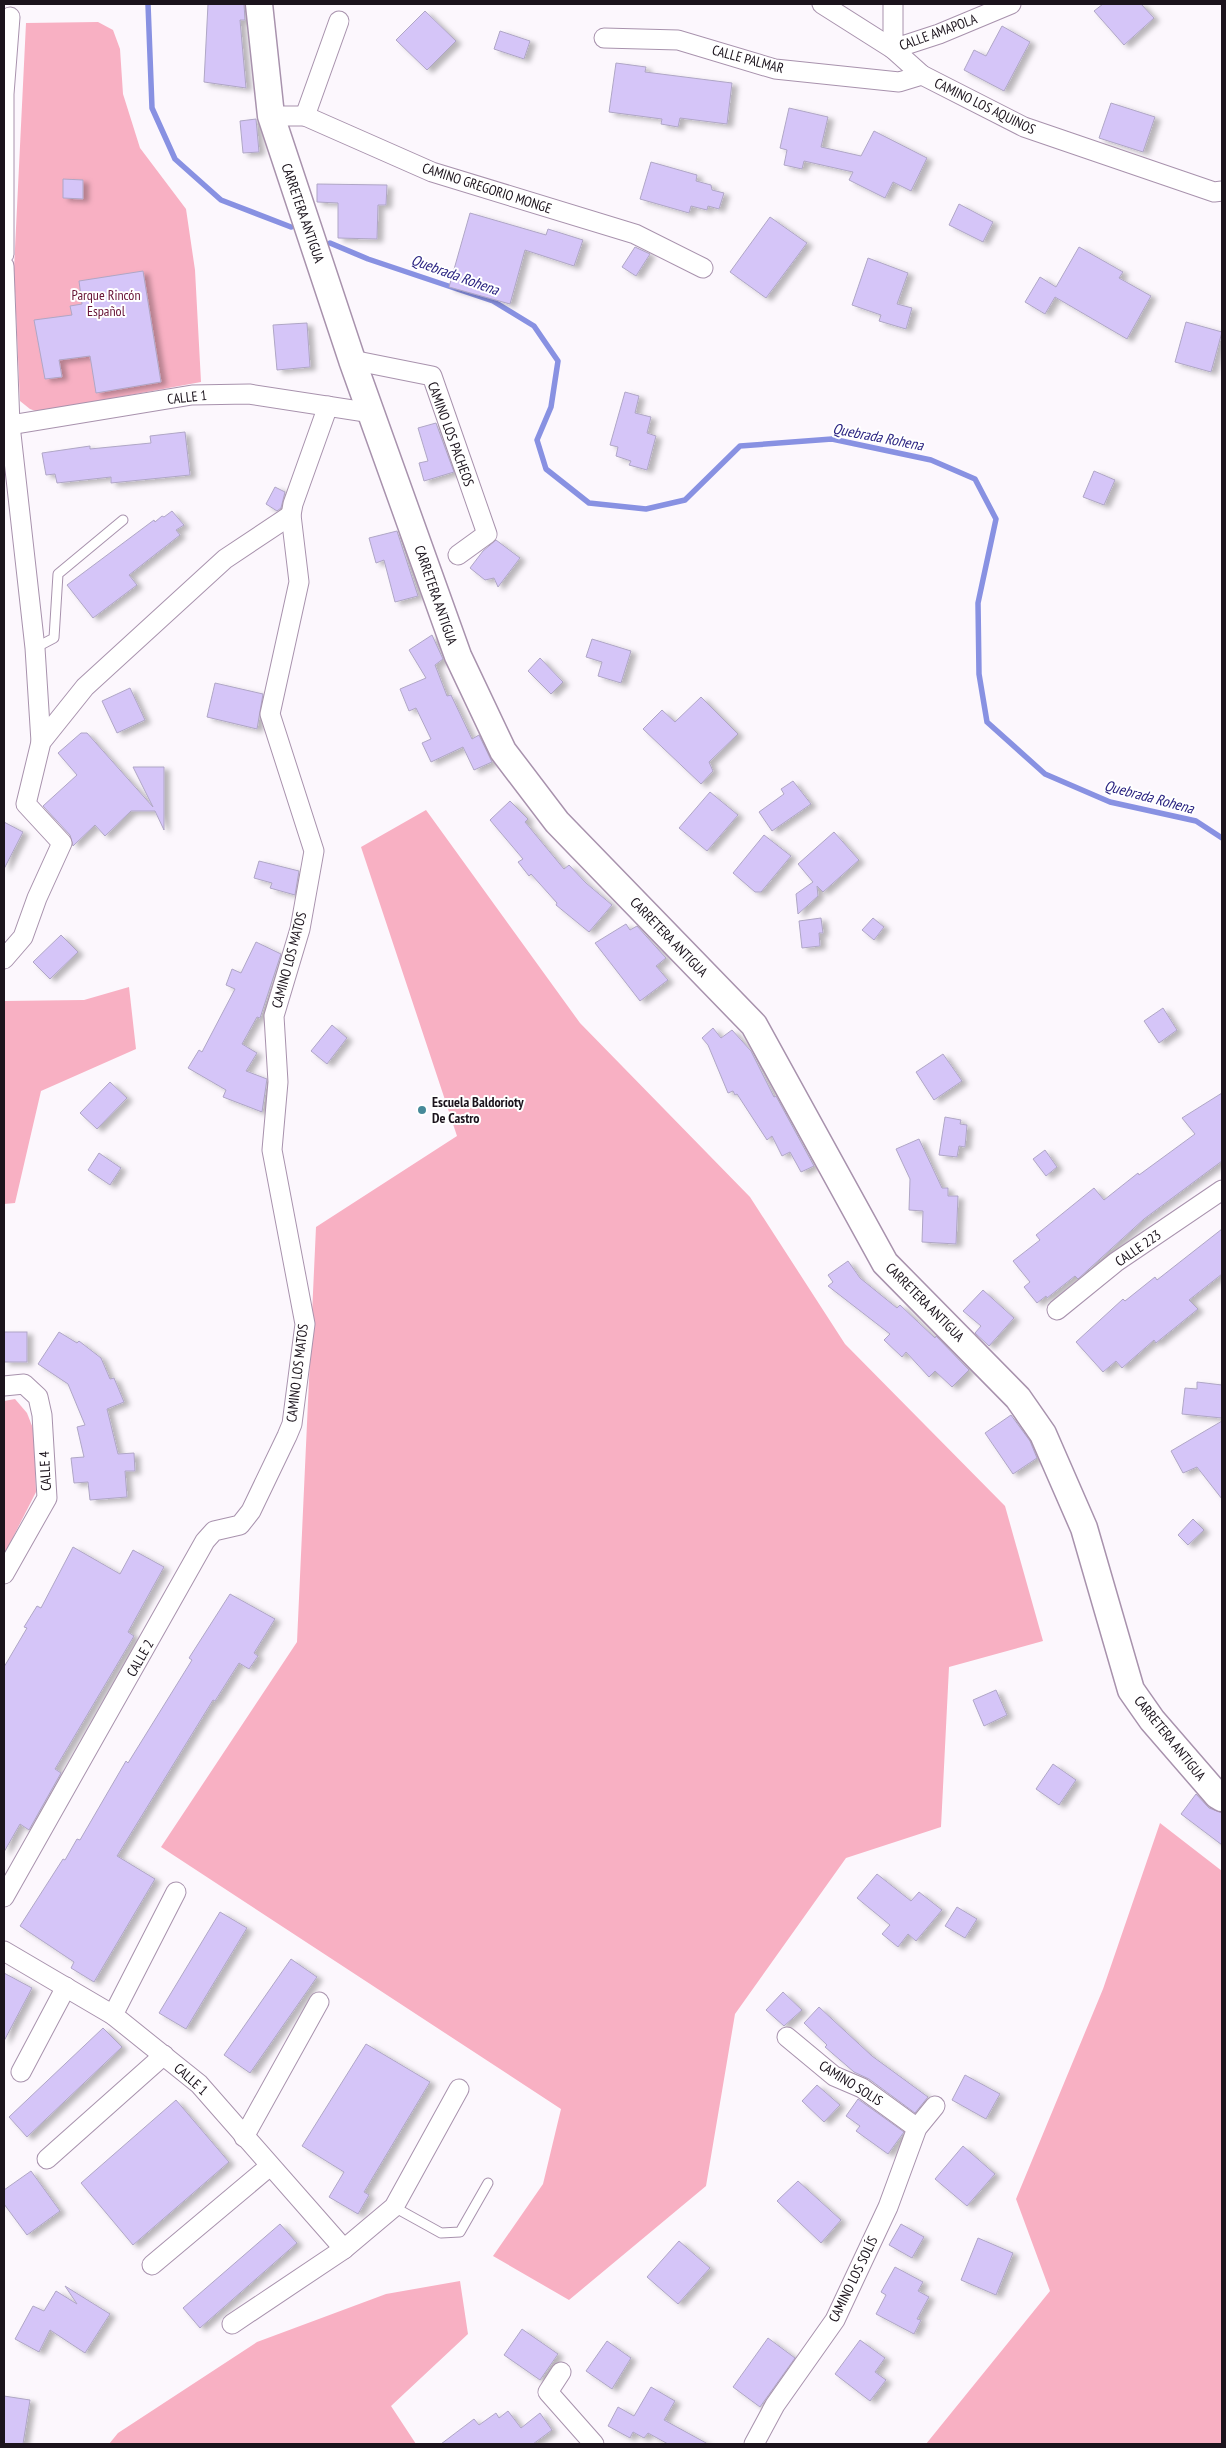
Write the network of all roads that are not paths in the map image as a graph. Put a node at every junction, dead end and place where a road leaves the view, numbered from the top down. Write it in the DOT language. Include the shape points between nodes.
graph roads {
  1 [pos="259,4"];
  2 [pos="822,4"];
  3 [pos="893,4"];
  4 [pos="1011,4"];
  5 [pos="10,17"];
  6 [pos="339,21"];
  7 [pos="604,38"];
  8 [pos="893,49"];
  9 [pos="922,75"];
  10 [pos="4,94"];
  11 [pos="270,116"];
  12 [pos="305,116"];
  13 [pos="1222,191"];
  14 [pos="4,254"];
  15 [pos="4,266"];
  16 [pos="703,268"];
  17 [pos="352,360"];
  18 [pos="328,406"];
  19 [pos="372,413"];
  20 [pos="7,426"];
  21 [pos="291,514"];
  22 [pos="123,520"];
  23 [pos="458,556"];
  24 [pos="34,648"];
  25 [pos="41,742"];
  26 [pos="4,959"];
  27 [pos="1222,1190"];
  28 [pos="1057,1310"];
  29 [pos="4,1386"];
  30 [pos="287,1436"];
  31 [pos="4,1574"];
  32 [pos="1222,1798"];
  33 [pos="176,1892"];
  34 [pos="4,1897"];
  35 [pos="4,1950"];
  36 [pos="66,1987"];
  37 [pos="319,2002"];
  38 [pos="113,2015"];
  39 [pos="786,2037"];
  40 [pos="164,2055"];
  41 [pos="21,2072"];
  42 [pos="459,2089"];
  43 [pos="935,2106"];
  44 [pos="917,2128"];
  45 [pos="244,2136"];
  46 [pos="46,2159"];
  47 [pos="270,2166"];
  48 [pos="488,2183"];
  49 [pos="394,2207"];
  50 [pos="344,2249"];
  51 [pos="152,2265"];
  52 [pos="232,2324"];
  53 [pos="561,2372"];
  54 [pos="594,2444"];
  55 [pos="754,2444"];
  1 -- 11 [label="street, CARRETERA ANTIGUA"];
  2 -- 8 [label="street, CAMINO LOS AQUINOS"];
  3 -- 8 [label="street"];
  4 -- 8 [label="street, CALLE AMAPOLA"];
  5 -- 10 [label="street"];
  6 -- 12 [label="street"];
  7 -- 9 [label="street, CALLE PALMAR" via="678,40 775,69 899,82"];
  8 -- 9 [label="street, CAMINO LOS AQUINOS"];
  9 -- 13 [label="street, CAMINO LOS AQUINOS" via="1024,127 1214,192"];
  10 -- 14 [label="street"];
  11 -- 12 [label="street, CAMINO GREGORIO MONGE"];
  11 -- 17 [label="street, CARRETERA ANTIGUA"];
  12 -- 16 [label="street, CAMINO GREGORIO MONGE" via="432,172 635,234"];
  15 -- 20 [label="street"];
  17 -- 19 [label="street, CARRETERA ANTIGUA"];
  17 -- 23 [label="street, CAMINO LOS PACHEOS" via="432,376 487,534"];
  18 -- 19 [label="street, CALLE 1"];
  18 -- 20 [label="street, CALLE 1" via="248,394 192,394"];
  18 -- 21 [label="street, CAMINO LOS MATOS"];
  19 -- 32 [label="street, CARRETERA ANTIGUA" via="458,656 503,752 557,822 754,1025 885,1262 1018,1398 1043,1434 1084,1528 1131,1690 1152,1720"];
  20 -- 24 [label="street"];
  21 -- 25 [label="street" via="225,559 85,686"];
  21 -- 30 [label="street, CAMINO LOS MATOS" via="300,582 270,714 314,851 300,929 274,1016 278,1082 272,1150 305,1324 292,1424"];
  22 -- 24 [label="lane" via="58,574 54,638"];
  24 -- 25 [label="street"];
  25 -- 26 [label="street" via="26,804 62,843 23,937"];
  27 -- 28 [label="street, CALLE 223" via="1116,1262"];
  29 -- 31 [label="street, CALLE 4" via="24,1384 38,1397 47,1498"];
  30 -- 34 [label="street, CALLE 2" via="251,1511 240,1525 214,1531 205,1541"];
  33 -- 38 [label="street"];
  35 -- 36 [label="street, CALLE 1"];
  36 -- 38 [label="street, CALLE 1"];
  36 -- 41 [label="street"];
  37 -- 45 [label="street"];
  38 -- 40 [label="street, CALLE 1"];
  39 -- 44 [label="street, CAMINO SOLIS" via="834,2076 862,2088"];
  40 -- 45 [label="street, CALLE 1" via="199,2084"];
  40 -- 46 [label="street"];
  42 -- 49 [label="street"];
  43 -- 44 [label="street, CAMINO LOS SOLÍS"];
  44 -- 55 [label="street, CAMINO LOS SOLÍS" via="888,2206 836,2320 775,2405"];
  45 -- 47 [label="street, CALLE 1"];
  47 -- 50 [label="street, CALLE 1"];
  47 -- 51 [label="street"];
  48 -- 49 [label="lane" via="460,2232 441,2233"];
  49 -- 50 [label="street"];
  50 -- 52 [label="street"];
  53 -- 54 [label="street" via="548,2392"];
}
